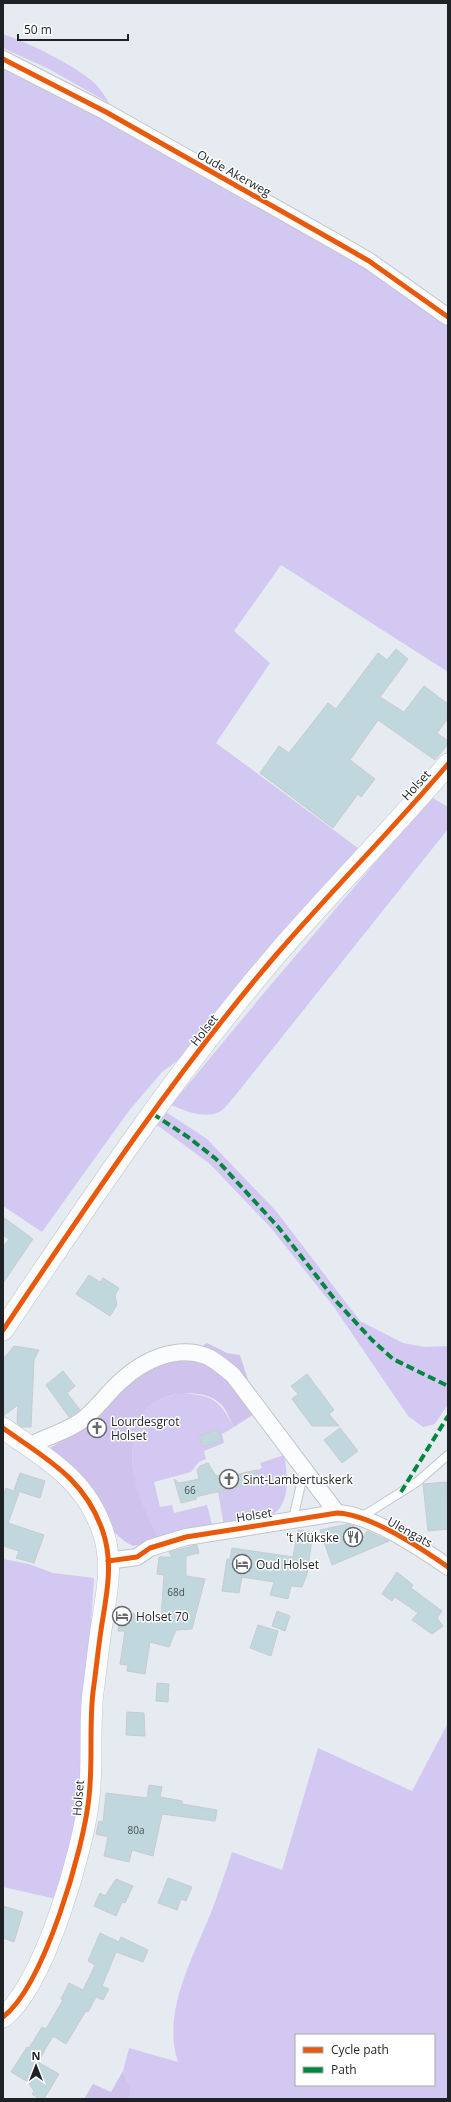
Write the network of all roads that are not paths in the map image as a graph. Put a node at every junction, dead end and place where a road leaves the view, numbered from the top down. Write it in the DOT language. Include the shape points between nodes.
graph roads {
  1 [pos="3,59"];
  2 [pos="448,316"];
  3 [pos="448,764"];
  4 [pos="3,1330"];
  5 [pos="3,1428"];
  6 [pos="29,1446"];
  7 [pos="448,1455"];
  8 [pos="304,1470"];
  9 [pos="337,1513"];
  10 [pos="360,1518"];
  11 [pos="293,1519"];
  12 [pos="108,1561"];
  13 [pos="448,1567"];
  14 [pos="3,2017"];
  1 -- 2 [label="street, Oude Akerweg" via="106,112 352,251"];
  3 -- 4 [label="street, Holset" via="276,955 235,1006 104,1179"];
  5 -- 6 [label="street, Holset"];
  6 -- 8 [label="street" via="86,1417 122,1380 146,1362 164,1355 184,1352 206,1356 233,1375"];
  6 -- 12 [label="street, Holset" via="73,1479 91,1504 103,1531"];
  7 -- 10 [label="lane" via="417,1482"];
  8 -- 9 [label="street"];
  8 -- 11 [label="lane"];
  9 -- 10 [label="street, Ulengats"];
  9 -- 11 [label="street, Holset"];
  10 -- 13 [label="street, Ulengats" via="384,1528"];
  11 -- 12 [label="street, Holset" via="186,1537 150,1548 137,1557"];
  12 -- 14 [label="street, Holset" via="106,1606 93,1693 90,1794 84,1832 53,1930 32,1981 13,2008"];
}
